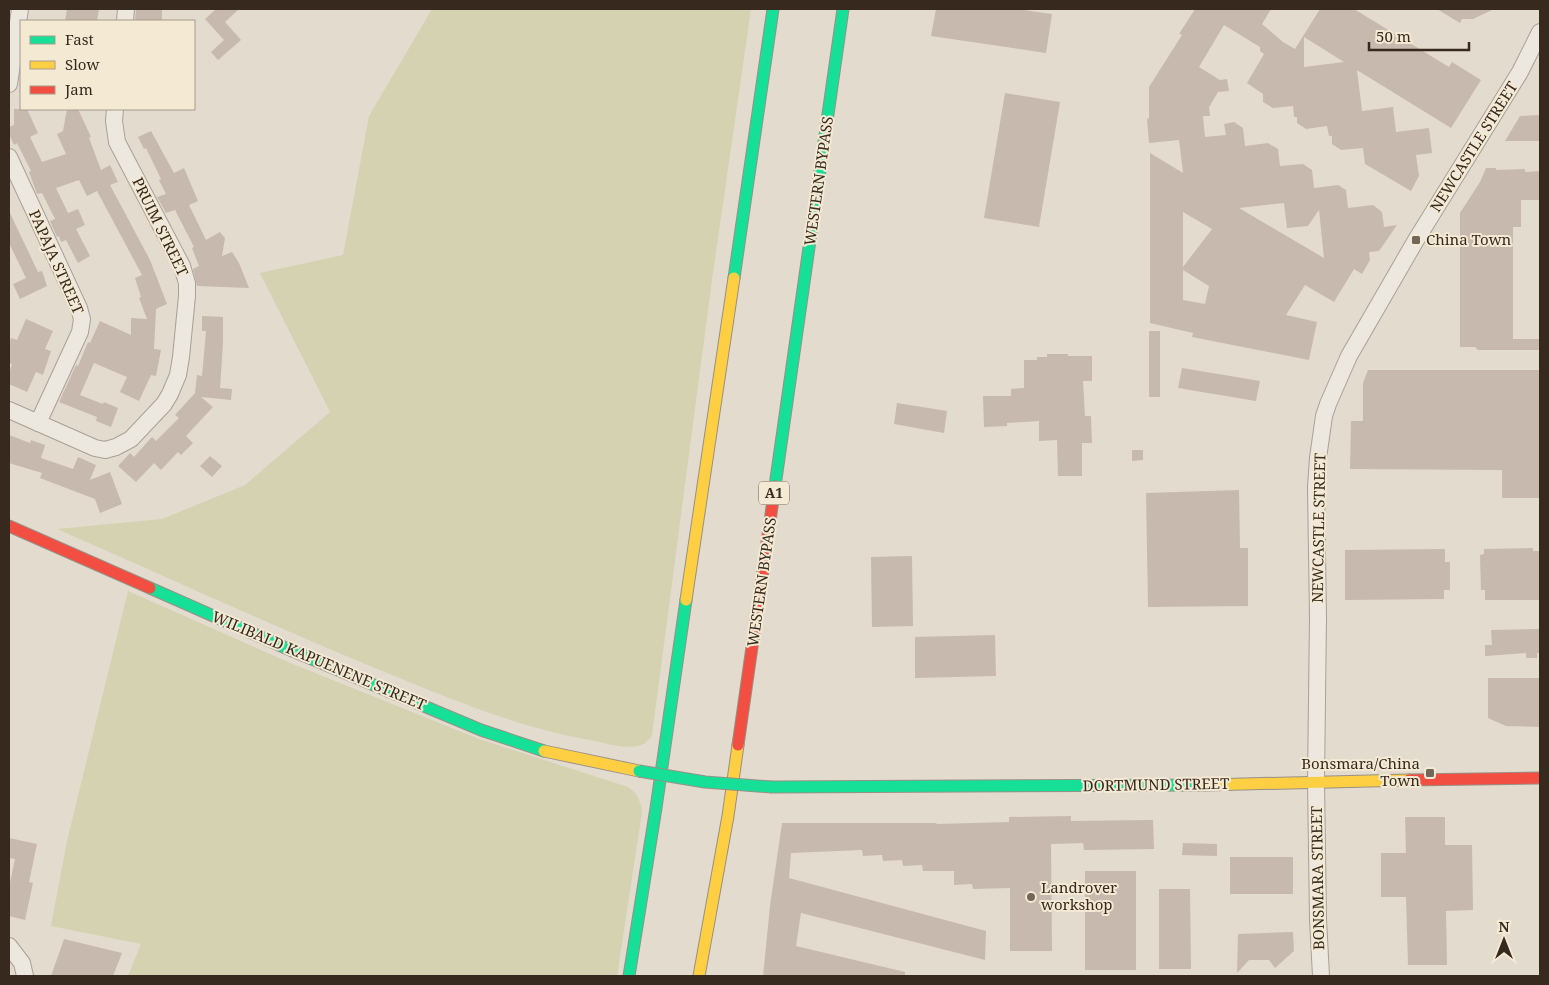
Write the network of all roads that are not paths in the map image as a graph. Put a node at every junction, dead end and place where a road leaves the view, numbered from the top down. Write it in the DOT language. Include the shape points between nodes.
graph roads {
  1 [pos="20,9"];
  2 [pos="773,9"];
  3 [pos="843,9"];
  4 [pos="1540,32"];
  5 [pos="9,84"];
  6 [pos="115,110"];
  7 [pos="9,157"];
  8 [pos="9,410"];
  9 [pos="38,423"];
  10 [pos="9,526"];
  11 [pos="1540,778"];
  12 [pos="1316,780"];
  13 [pos="772,787"];
  14 [pos="9,946"];
  15 [pos="25,976"];
  16 [pos="629,976"];
  17 [pos="699,976"];
  18 [pos="1321,976"];
  1 -- 5 [label="street"];
  2 -- 16 [label="main road" via="658,800"];
  3 -- 17 [label="main road, WESTERN BYPASS / A1" via="728,816"];
  4 -- 12 [label="street, NEWCASTLE STREET" via="1520,72 1349,356 1328,404 1316,487"];
  6 -- 9 [label="street, PRUIM STREET" via="118,142 182,266 187,283 178,375 164,404 131,439 116,447 95,448"];
  7 -- 9 [label="street, PAPAJA STREET" via="82,319 80,332"];
  8 -- 9 [label="street, PRUIM STREET"];
  10 -- 13 [label="main road, WILIBALD KAPUENENE STREET, bridge" via="481,730 541,750 639,771 696,781"];
  11 -- 12 [label="main road, DORTMUND STREET"];
  12 -- 13 [label="main road, DORTMUND STREET" via="1205,785"];
  12 -- 18 [label="street, BONSMARA STREET"];
  14 -- 15 [label="street" via="22,963"];
}
